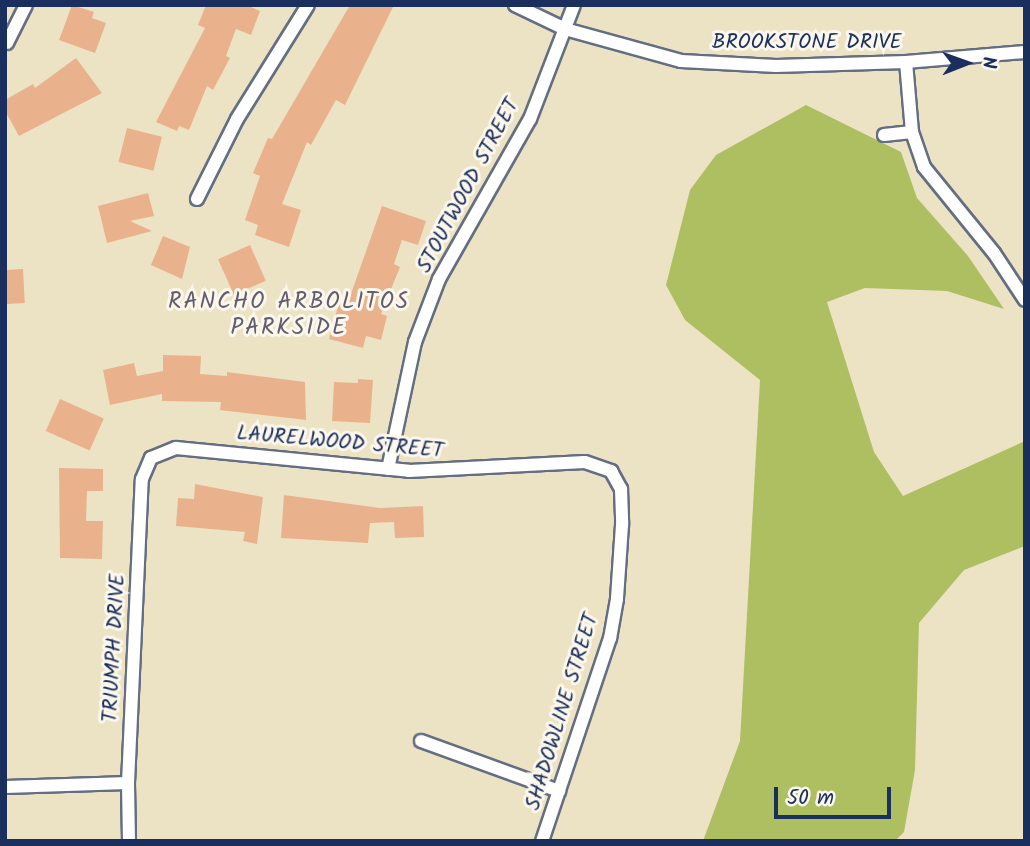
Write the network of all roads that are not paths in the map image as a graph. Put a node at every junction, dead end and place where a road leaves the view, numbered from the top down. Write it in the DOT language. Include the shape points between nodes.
graph roads {
  1 [pos="26,5"];
  2 [pos="308,5"];
  3 [pos="515,5"];
  4 [pos="574,5"];
  5 [pos="565,29"];
  6 [pos="7,43"];
  7 [pos="1025,52"];
  8 [pos="906,62"];
  9 [pos="912,132"];
  10 [pos="884,135"];
  11 [pos="197,199"];
  12 [pos="1025,300"];
  13 [pos="151,458"];
  14 [pos="388,469"];
  15 [pos="611,471"];
  16 [pos="421,741"];
  17 [pos="128,783"];
  18 [pos="5,787"];
  19 [pos="559,791"];
  20 [pos="129,841"];
  21 [pos="542,841"];
  1 -- 6 [label="street"];
  2 -- 11 [label="street" via="237,119"];
  3 -- 5 [label="street, BROOKSTONE DRIVE"];
  4 -- 5 [label="street, STOUTWOOD STREET"];
  5 -- 8 [label="street, BROOKSTONE DRIVE" via="681,61 748,67"];
  5 -- 14 [label="street, STOUTWOOD STREET" via="530,119 439,279 415,342"];
  7 -- 8 [label="street, BROOKSTONE DRIVE"];
  8 -- 9 [label="street"];
  9 -- 10 [label="street"];
  9 -- 12 [label="street" via="924,167 939,190 994,253"];
  13 -- 14 [label="street, LAURELWOOD STREET" via="177,448"];
  13 -- 17 [label="street, TRIUMPH DRIVE" via="142,479"];
  14 -- 15 [label="street, LAURELWOOD STREET" via="452,471 585,462"];
  15 -- 19 [label="street, SHADOWLINE STREET" via="621,489 617,599 610,638"];
  16 -- 19 [label="street"];
  17 -- 18 [label="street"];
  17 -- 20 [label="street, TRIUMPH DRIVE"];
  19 -- 21 [label="street, SHADOWLINE STREET"];
}
